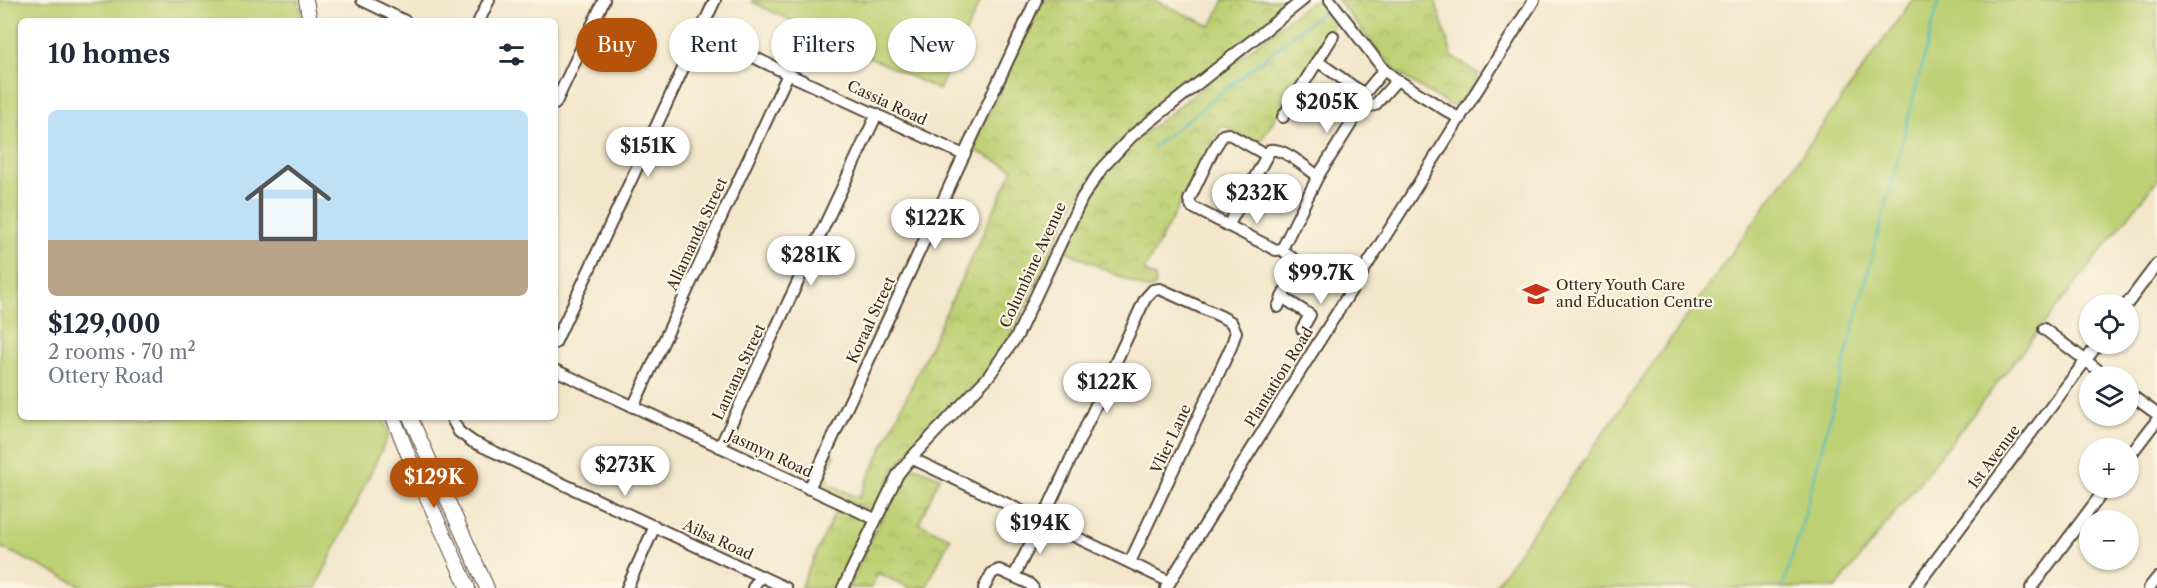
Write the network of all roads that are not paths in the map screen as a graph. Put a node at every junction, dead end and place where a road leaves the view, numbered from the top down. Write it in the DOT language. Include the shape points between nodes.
graph roads {
  1 [pos="306,0"];
  2 [pos="362,0"];
  3 [pos="489,0"];
  4 [pos="604,0"];
  5 [pos="716,0"];
  6 [pos="1036,0"];
  7 [pos="1303,0"];
  8 [pos="1330,0"];
  9 [pos="1534,0"];
  10 [pos="309,18"];
  11 [pos="399,18"];
  12 [pos="480,18"];
  13 [pos="707,18"];
  14 [pos="1333,36"];
  15 [pos="759,60"];
  16 [pos="1317,61"];
  17 [pos="1384,70"];
  18 [pos="682,72"];
  19 [pos="788,74"];
  20 [pos="1397,80"];
  21 [pos="558,94"];
  22 [pos="1364,94"];
  23 [pos="1361,108"];
  24 [pos="877,114"];
  25 [pos="1283,117"];
  26 [pos="1460,119"];
  27 [pos="964,155"];
  28 [pos="1266,155"];
  29 [pos="1318,176"];
  30 [pos="1228,226"];
  31 [pos="1282,249"];
  32 [pos="2157,264"];
  33 [pos="2134,294"];
  34 [pos="1302,329"];
  35 [pos="2044,329"];
  36 [pos="558,337"];
  37 [pos="2090,354"];
  38 [pos="2085,361"];
  39 [pos="2092,366"];
  40 [pos="558,371"];
  41 [pos="2139,401"];
  42 [pos="633,407"];
  43 [pos="2157,414"];
  44 [pos="394,420"];
  45 [pos="411,420"];
  46 [pos="453,420"];
  47 [pos="2157,420"];
  48 [pos="2139,444"];
  49 [pos="720,447"];
  50 [pos="911,458"];
  51 [pos="809,489"];
  52 [pos="2098,498"];
  53 [pos="874,519"];
  54 [pos="1042,521"];
  55 [pos="655,526"];
  56 [pos="1130,562"];
  57 [pos="760,576"];
  58 [pos="1014,576"];
  59 [pos="2157,578"];
  60 [pos="1168,585"];
  61 [pos="468,588"];
  62 [pos="487,588"];
  63 [pos="627,588"];
  64 [pos="753,588"];
  65 [pos="786,588"];
  66 [pos="843,588"];
  67 [pos="984,588"];
  68 [pos="1033,588"];
  69 [pos="1915,588"];
  70 [pos="2031,588"];
  71 [pos="2149,588"];
  1 -- 10 [label="main road"];
  2 -- 11 [label="street"];
  3 -- 12 [label="street"];
  4 -- 21 [label="street"];
  5 -- 13 [label="street"];
  6 -- 27 [label="street, Koraal Street"];
  7 -- 50 [label="street, Columbine Avenue" via="1132,136 1102,168 1082,198 1005,355"];
  8 -- 17 [label="street"];
  9 -- 26 [label="street, Plantation Road"];
  14 -- 16 [label="street"];
  15 -- 19 [label="street, Cassia Road"];
  16 -- 22 [label="street"];
  16 -- 25 [label="street"];
  17 -- 20 [label="street"];
  17 -- 22 [label="street"];
  18 -- 36 [label="street"];
  19 -- 24 [label="street, Cassia Road"];
  19 -- 42 [label="street, Allamanda Street"];
  20 -- 23 [label="street" via="1375,105"];
  20 -- 26 [label="street"];
  22 -- 23 [label="street"];
  23 -- 29 [label="street"];
  24 -- 27 [label="street, Cassia Road"];
  24 -- 49 [label="street, Lantana Street"];
  26 -- 60 [label="street, Plantation Road"];
  27 -- 51 [label="street, Koraal Street"];
  28 -- 29 [label="street" via="1276,150"];
  28 -- 30 [label="street"];
  28 -- 30 [label="street" via="1227,134 1212,152 1189,203"];
  29 -- 31 [label="street"];
  30 -- 31 [label="street" via="1273,250"];
  31 -- 34 [label="street" via="1297,264 1280,302 1311,315"];
  32 -- 33 [label="street"];
  35 -- 38 [label="street"];
  37 -- 38 [label="street, 1st Avenue"];
  38 -- 39 [label="street"];
  38 -- 69 [label="street, 1st Avenue"];
  40 -- 42 [label="street, Jasmyn Road"];
  41 -- 43 [label="street"];
  42 -- 49 [label="street, Jasmyn Road"];
  44 -- 61 [label="main road"];
  45 -- 62 [label="main road"];
  46 -- 55 [label="street, Ailsa Road" via="459,432 473,442"];
  47 -- 48 [label="street"];
  49 -- 51 [label="street, Jasmyn Road"];
  50 -- 53 [label="street, Columbine Avenue"];
  50 -- 54 [label="street"];
  51 -- 53 [label="street, Jasmyn Road"];
  52 -- 70 [label="street"];
  53 -- 66 [label="street, Columbine Avenue"];
  54 -- 56 [label="street"];
  54 -- 56 [label="street, Vlier Lane" via="1145,299 1154,290 1165,290 1220,315 1235,328 1235,338"];
  54 -- 58 [label="street"];
  55 -- 57 [label="street, Ailsa Road"];
  55 -- 63 [label="street"];
  56 -- 60 [label="street"];
  57 -- 64 [label="street"];
  57 -- 65 [label="street, Ailsa Road"];
  58 -- 67 [label="street" via="996,570"];
  58 -- 68 [label="street"];
  59 -- 71 [label="street"];
}
